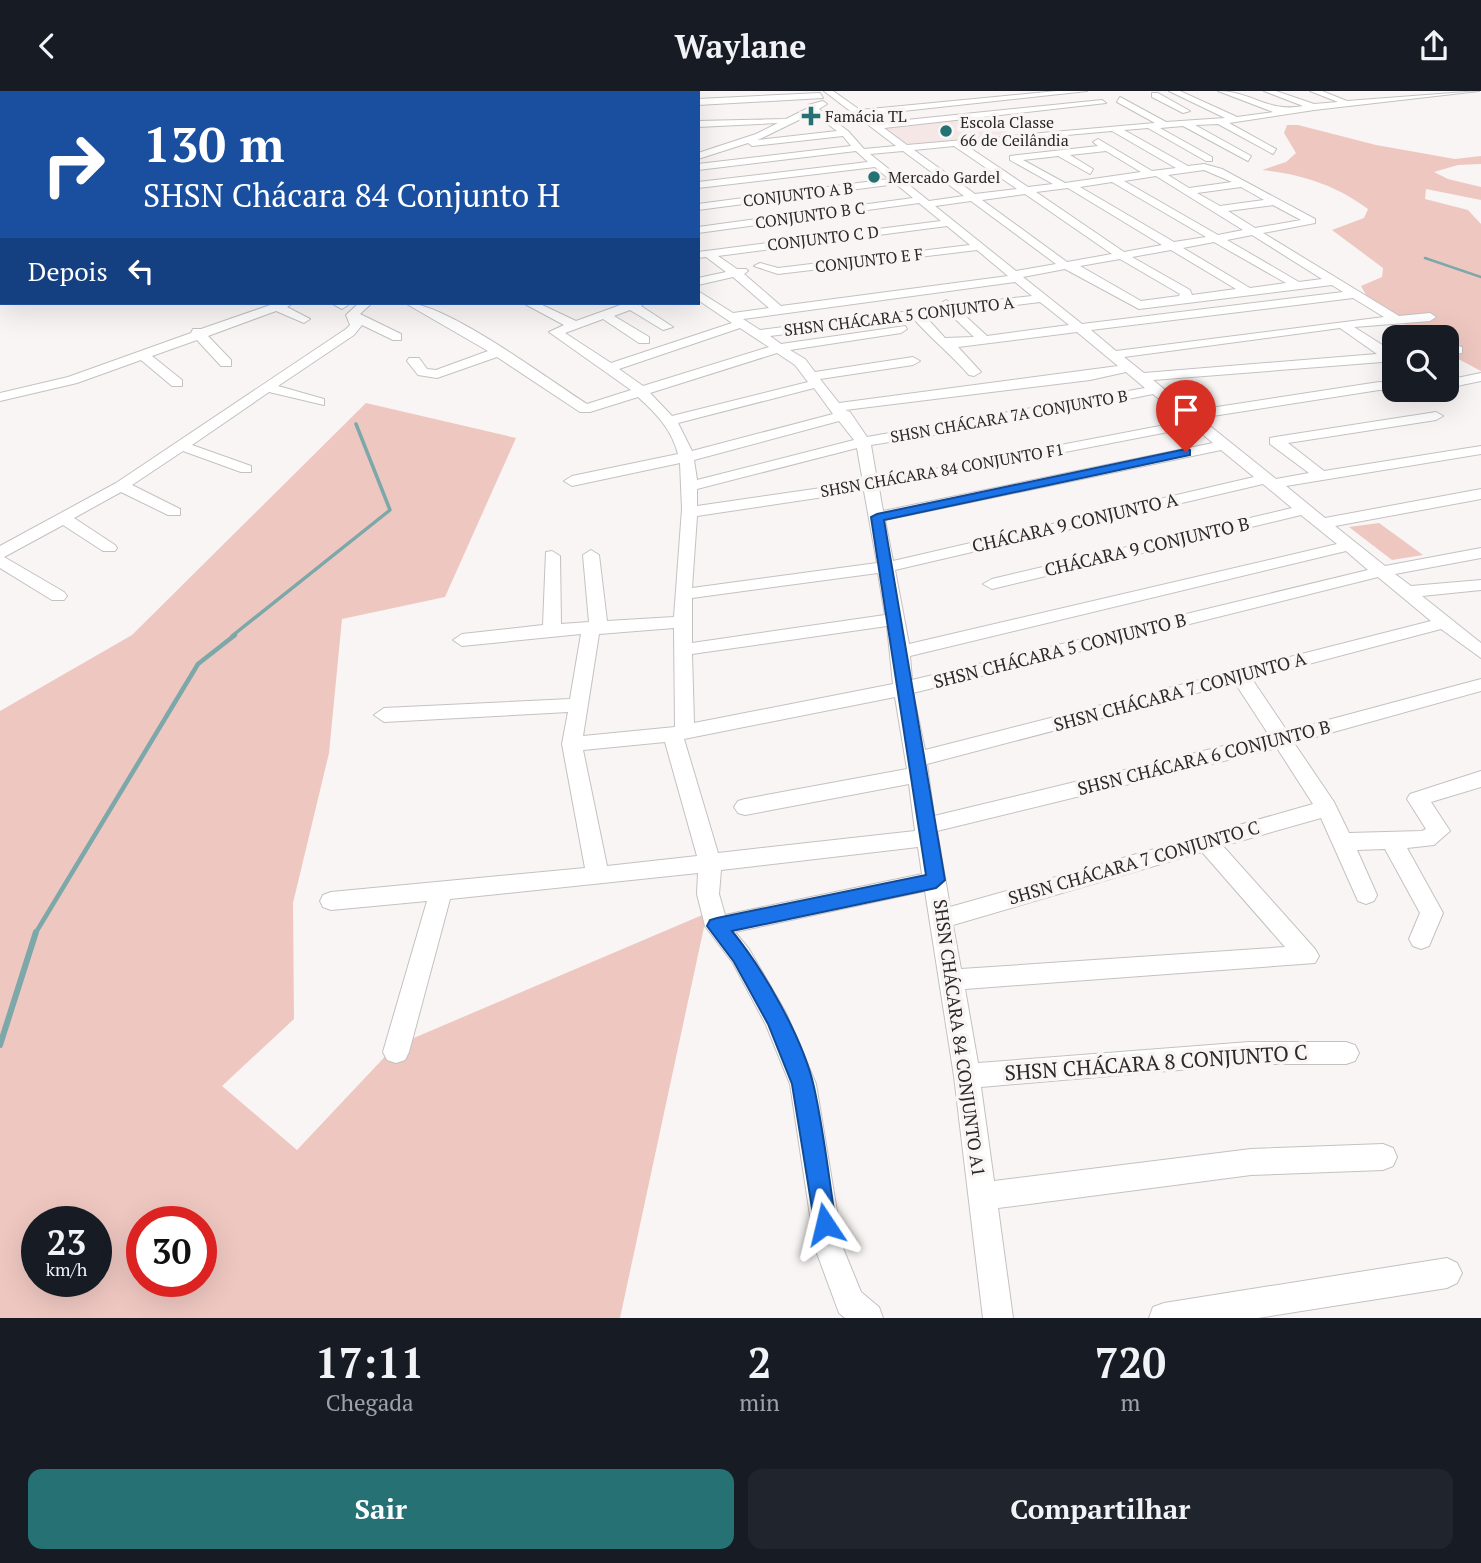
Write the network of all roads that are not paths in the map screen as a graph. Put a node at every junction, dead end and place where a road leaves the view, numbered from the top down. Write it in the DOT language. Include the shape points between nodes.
graph roads {
  1 [pos="1083,91"];
  2 [pos="1173,91"];
  3 [pos="1222,91"];
  4 [pos="1268,91"];
  5 [pos="1314,91"];
  6 [pos="1363,91"];
  7 [pos="1411,91"];
  8 [pos="1475,91"];
  9 [pos="1461,92"];
  10 [pos="821,93"];
  11 [pos="1155,95"];
  12 [pos="1119,96"];
  13 [pos="1426,96"];
  14 [pos="839,100"];
  15 [pos="1390,100"];
  16 [pos="856,101"];
  17 [pos="700,102"];
  18 [pos="1350,103"];
  19 [pos="1106,106"];
  20 [pos="811,107"];
  21 [pos="1314,107"];
  22 [pos="858,113"];
  23 [pos="1279,114"];
  24 [pos="990,115"];
  25 [pos="1126,118"];
  26 [pos="1235,119"];
  27 [pos="787,120"];
  28 [pos="1218,120"];
  29 [pos="1201,121"];
  30 [pos="1183,122"];
  31 [pos="700,124"];
  32 [pos="1164,124"];
  33 [pos="1143,125"];
  34 [pos="875,126"];
  35 [pos="1112,127"];
  36 [pos="1009,129"];
  37 [pos="1080,130"];
  38 [pos="845,133"];
  39 [pos="1018,136"];
  40 [pos="986,140"];
  41 [pos="956,143"];
  42 [pos="732,145"];
  43 [pos="700,146"];
  44 [pos="902,148"];
  45 [pos="1108,148"];
  46 [pos="860,150"];
  47 [pos="1273,151"];
  48 [pos="1059,153"];
  49 [pos="700,155"];
  50 [pos="1014,158"];
  51 [pos="1248,158"];
  52 [pos="1206,163"];
  53 [pos="876,164"];
  54 [pos="700,167"];
  55 [pos="1187,170"];
  56 [pos="1090,171"];
  57 [pos="1154,174"];
  58 [pos="1114,179"];
  59 [pos="897,181"];
  60 [pos="1243,184"];
  61 [pos="700,185"];
  62 [pos="1066,185"];
  63 [pos="1026,191"];
  64 [pos="1185,191"];
  65 [pos="971,199"];
  66 [pos="1276,201"];
  67 [pos="923,202"];
  68 [pos="700,207"];
  69 [pos="1216,210"];
  70 [pos="948,223"];
  71 [pos="700,230"];
  72 [pos="962,233"];
  73 [pos="1253,233"];
  74 [pos="1218,239"];
  75 [pos="978,247"];
  76 [pos="1171,247"];
  77 [pos="702,254"];
  78 [pos="1123,255"];
  79 [pos="760,266"];
  80 [pos="1068,266"];
  81 [pos="734,273"];
  82 [pos="1015,276"];
  83 [pos="1332,281"];
  84 [pos="700,282"];
  85 [pos="1297,285"];
  86 [pos="929,289"];
  87 [pos="1247,290"];
  88 [pos="1353,294"];
  89 [pos="700,296"];
  90 [pos="1041,298"];
  91 [pos="1185,298"];
  92 [pos="282,305"];
  93 [pos="415,305"];
  94 [pos="533,305"];
  95 [pos="630,305"];
  96 [pos="638,305"];
  97 [pos="344,308"];
  98 [pos="776,308"];
  99 [pos="951,309"];
  100 [pos="915,313"];
  101 [pos="604,315"];
  102 [pos="1430,317"];
  103 [pos="304,319"];
  104 [pos="1396,319"];
  105 [pos="736,320"];
  106 [pos="1342,324"];
  107 [pos="575,325"];
  108 [pos="667,327"];
  109 [pos="1076,327"];
  110 [pos="901,329"];
  111 [pos="198,332"];
  112 [pos="758,334"];
  113 [pos="397,337"];
  114 [pos="983,339"];
  115 [pos="643,340"];
  116 [pos="949,344"];
  117 [pos="782,347"];
  118 [pos="1382,350"];
  119 [pos="498,352"];
  120 [pos="141,353"];
  121 [pos="1112,355"];
  122 [pos="1382,358"];
  123 [pos="414,361"];
  124 [pos="913,361"];
  125 [pos="226,363"];
  126 [pos="609,368"];
  127 [pos="1127,368"];
  128 [pos="974,372"];
  129 [pos="1139,377"];
  130 [pos="1481,377"];
  131 [pos="816,379"];
  132 [pos="1459,382"];
  133 [pos="177,383"];
  134 [pos="1382,386"];
  135 [pos="270,388"];
  136 [pos="1155,390"];
  137 [pos="644,392"];
  138 [pos="0,397"];
  139 [pos="318,403"];
  140 [pos="842,411"];
  141 [pos="1436,416"];
  142 [pos="1191,419"];
  143 [pos="668,421"];
  144 [pos="863,442"];
  145 [pos="1223,445"];
  146 [pos="182,446"];
  147 [pos="1481,450"];
  148 [pos="687,457"];
  149 [pos="246,469"];
  150 [pos="1323,477"];
  151 [pos="572,481"];
  152 [pos="1268,482"];
  153 [pos="873,485"];
  154 [pos="121,487"];
  155 [pos="687,487"];
  156 [pos="1481,494"];
  157 [pos="1303,510"];
  158 [pos="174,512"];
  159 [pos="689,512"];
  160 [pos="877,517"];
  161 [pos="63,518"];
  162 [pos="1320,524"];
  163 [pos="1348,547"];
  164 [pos="109,548"];
  165 [pos="1481,552"];
  166 [pos="0,553"];
  167 [pos="591,555"];
  168 [pos="552,556"];
  169 [pos="0,561"];
  170 [pos="887,567"];
  171 [pos="1379,572"];
  172 [pos="992,584"];
  173 [pos="1481,585"];
  174 [pos="1405,592"];
  175 [pos="683,594"];
  176 [pos="58,596"];
  177 [pos="895,619"];
  178 [pos="685,622"];
  179 [pos="1443,623"];
  180 [pos="595,628"];
  181 [pos="552,630"];
  182 [pos="462,640"];
  183 [pos="682,650"];
  184 [pos="901,652"];
  185 [pos="1481,652"];
  186 [pos="1240,676"];
  187 [pos="1481,685"];
  188 [pos="903,689"];
  189 [pos="579,705"];
  190 [pos="384,715"];
  191 [pos="679,733"];
  192 [pos="1283,739"];
  193 [pos="572,744"];
  194 [pos="917,768"];
  195 [pos="1481,779"];
  196 [pos="745,807"];
  197 [pos="1327,808"];
  198 [pos="926,832"];
  199 [pos="1391,841"];
  200 [pos="1206,842"];
  201 [pos="1344,842"];
  202 [pos="710,863"];
  203 [pos="598,876"];
  204 [pos="936,880"];
  205 [pos="441,891"];
  206 [pos="1366,895"];
  207 [pos="331,901"];
  208 [pos="942,919"];
  209 [pos="717,926"];
  210 [pos="1421,939"];
  211 [pos="951,980"];
  212 [pos="396,1052"];
  213 [pos="1346,1053"];
  214 [pos="967,1076"];
  215 [pos="1383,1157"];
  216 [pos="982,1196"];
  217 [pos="1447,1273"];
  218 [pos="868,1318"];
  219 [pos="998,1318"];
  220 [pos="1164,1318"];
  1 -- 19 [label="street"];
  1 -- 22 [label="street"];
  2 -- 26 [label="street"];
  3 -- 23 [label="street"];
  4 -- 21 [label="street"];
  5 -- 18 [label="street"];
  6 -- 15 [label="street"];
  7 -- 13 [label="street"];
  8 -- 9 [label="street"];
  9 -- 13 [label="street"];
  10 -- 14 [label="street" via="826,100"];
  10 -- 17 [label="street"];
  10 -- 20 [label="street"];
  11 -- 29 [label="street"];
  12 -- 19 [label="street"];
  12 -- 32 [label="street"];
  13 -- 15 [label="street"];
  14 -- 16 [label="street"];
  14 -- 20 [label="street"];
  14 -- 22 [label="street"];
  15 -- 18 [label="street"];
  18 -- 21 [label="street"];
  19 -- 24 [label="street"];
  19 -- 24 [label="street" via="999,122"];
  20 -- 27 [label="street"];
  20 -- 38 [label="street"];
  21 -- 23 [label="street"];
  22 -- 34 [label="street"];
  23 -- 26 [label="street"];
  24 -- 34 [label="street"];
  25 -- 33 [label="street"];
  26 -- 28 [label="street"];
  27 -- 31 [label="street"];
  27 -- 42 [label="street"];
  28 -- 29 [label="street"];
  28 -- 47 [label="street"];
  29 -- 30 [label="street"];
  30 -- 32 [label="street"];
  30 -- 51 [label="street"];
  32 -- 33 [label="street"];
  33 -- 35 [label="street"];
  33 -- 52 [label="street"];
  34 -- 44 [label="street"];
  35 -- 37 [label="street"];
  35 -- 55 [label="street"];
  36 -- 39 [label="street"];
  37 -- 39 [label="street"];
  37 -- 45 [label="street"];
  38 -- 42 [label="street"];
  38 -- 46 [label="street"];
  39 -- 40 [label="street"];
  40 -- 41 [label="street"];
  40 -- 50 [label="street"];
  41 -- 44 [label="street"];
  41 -- 63 [label="street"];
  42 -- 43 [label="street"];
  42 -- 49 [label="street"];
  44 -- 46 [label="street"];
  44 -- 65 [label="street"];
  45 -- 48 [label="street"];
  45 -- 57 [label="street"];
  46 -- 53 [label="street"];
  46 -- 54 [label="street"];
  48 -- 50 [label="street"];
  48 -- 56 [label="street"];
  50 -- 62 [label="street"];
  52 -- 55 [label="street, CONJUNTO B C"];
  52 -- 60 [label="street"];
  53 -- 59 [label="street"];
  53 -- 61 [label="street"];
  55 -- 57 [label="street, CONJUNTO B C"];
  57 -- 58 [label="street, CONJUNTO B C"];
  57 -- 64 [label="street"];
  58 -- 62 [label="street, CONJUNTO B C"];
  58 -- 74 [label="street"];
  59 -- 67 [label="street"];
  59 -- 68 [label="street, CONJUNTO A B"];
  60 -- 64 [label="street"];
  60 -- 66 [label="street"];
  62 -- 63 [label="street, CONJUNTO B C"];
  62 -- 76 [label="street"];
  63 -- 65 [label="street, CONJUNTO B C"];
  63 -- 78 [label="street"];
  64 -- 69 [label="street"];
  65 -- 67 [label="street, CONJUNTO B C"];
  65 -- 80 [label="street"];
  66 -- 69 [label="street"];
  66 -- 73 [label="street" via="1311,221"];
  67 -- 70 [label="street"];
  67 -- 71 [label="street, CONJUNTO B C"];
  69 -- 73 [label="street"];
  70 -- 72 [label="street"];
  70 -- 77 [label="street, CONJUNTO C D"];
  72 -- 75 [label="street"];
  72 -- 79 [label="street" via="761,258 756,262"];
  73 -- 74 [label="street"];
  73 -- 83 [label="street"];
  74 -- 76 [label="street"];
  74 -- 85 [label="street"];
  75 -- 79 [label="street, CONJUNTO E F" via="783,271"];
  75 -- 82 [label="street"];
  76 -- 78 [label="street"];
  76 -- 87 [label="street"];
  77 -- 81 [label="street"];
  78 -- 80 [label="street"];
  78 -- 91 [label="street" via="1185,293"];
  79 -- 81 [label="street"];
  80 -- 82 [label="street"];
  80 -- 91 [label="street" via="1135,305"];
  81 -- 84 [label="street"];
  81 -- 98 [label="street"];
  82 -- 86 [label="street"];
  82 -- 90 [label="street"];
  83 -- 85 [label="street"];
  83 -- 88 [label="street"];
  85 -- 87 [label="street"];
  86 -- 98 [label="street"];
  86 -- 99 [label="street"];
  87 -- 91 [label="street"];
  88 -- 104 [label="street"];
  88 -- 109 [label="street"];
  89 -- 105 [label="street, SHSN CHÁCARA 84 CONJUNTO A1"];
  90 -- 99 [label="street, SHSN CHÁCARA 5 CONJUNTO A"];
  90 -- 109 [label="street"];
  92 -- 103 [label="street"];
  92 -- 111 [label="street"];
  93 -- 119 [label="street"];
  94 -- 107 [label="street"];
  95 -- 101 [label="street"];
  96 -- 108 [label="street"];
  97 -- 113 [label="street"];
  97 -- 135 [label="street" via="356,325 350,332"];
  98 -- 105 [label="street"];
  99 -- 100 [label="street, SHSN CHÁCARA 5 CONJUNTO A"];
  99 -- 114 [label="street"];
  100 -- 112 [label="street, SHSN CHÁCARA 5 CONJUNTO A"];
  100 -- 116 [label="street" via="940,341"];
  101 -- 107 [label="street"];
  101 -- 115 [label="street"];
  102 -- 104 [label="street"];
  104 -- 106 [label="street"];
  105 -- 112 [label="street, SHSN CHÁCARA 84 CONJUNTO A1"];
  105 -- 126 [label="street"];
  106 -- 118 [label="street"];
  106 -- 121 [label="street"];
  107 -- 126 [label="street" via="555,332"];
  109 -- 114 [label="street"];
  109 -- 121 [label="street"];
  110 -- 117 [label="street"];
  111 -- 120 [label="street"];
  111 -- 125 [label="street"];
  112 -- 117 [label="street, SHSN CHÁCARA 84 CONJUNTO A1"];
  114 -- 116 [label="street"];
  116 -- 128 [label="street"];
  117 -- 131 [label="street, SHSN CHÁCARA 84 CONJUNTO A1"];
  117 -- 137 [label="street"];
  119 -- 123 [label="street" via="437,374 423,372"];
  119 -- 137 [label="street" via="585,409"];
  120 -- 133 [label="street"];
  120 -- 138 [label="street" via="54,386"];
  121 -- 127 [label="street"];
  122 -- 129 [label="street"];
  124 -- 131 [label="street"];
  126 -- 137 [label="street"];
  127 -- 129 [label="street"];
  127 -- 140 [label="street"];
  129 -- 136 [label="street"];
  130 -- 132 [label="street"];
  131 -- 140 [label="street, SHSN CHÁCARA 84 CONJUNTO A1"];
  131 -- 143 [label="street"];
  134 -- 142 [label="street, SHSN CHÁCARA 84 CONJUNTO F1"];
  135 -- 139 [label="street"];
  135 -- 146 [label="street"];
  136 -- 142 [label="street"];
  136 -- 144 [label="street, SHSN CHÁCARA 7A CONJUNTO B"];
  137 -- 143 [label="street"];
  140 -- 144 [label="street, SHSN CHÁCARA 84 CONJUNTO A1"];
  140 -- 148 [label="street"];
  141 -- 150 [label="street" via="1275,441"];
  142 -- 145 [label="street"];
  142 -- 153 [label="street, SHSN CHÁCARA 84 CONJUNTO F1"];
  143 -- 148 [label="street"];
  144 -- 153 [label="street, SHSN CHÁCARA 84 CONJUNTO A1"];
  144 -- 155 [label="street, SHSN CHÁCARA 7A CONJUNTO B"];
  145 -- 152 [label="street"];
  145 -- 160 [label="street"];
  146 -- 149 [label="street"];
  146 -- 154 [label="street"];
  147 -- 150 [label="street, CHÁCARA 9 CONJUNTO A"];
  148 -- 151 [label="street"];
  148 -- 155 [label="street"];
  150 -- 152 [label="street, CHÁCARA 9 CONJUNTO A"];
  152 -- 157 [label="street"];
  152 -- 170 [label="street, CHÁCARA 9 CONJUNTO A"];
  153 -- 159 [label="street, SHSN CHÁCARA 84 CONJUNTO F1"];
  153 -- 160 [label="street, SHSN CHÁCARA 84 CONJUNTO A1"];
  154 -- 158 [label="street"];
  154 -- 161 [label="street"];
  155 -- 159 [label="street"];
  156 -- 162 [label="street"];
  157 -- 162 [label="street"];
  157 -- 172 [label="street, CHÁCARA 9 CONJUNTO B"];
  159 -- 175 [label="street"];
  160 -- 170 [label="street, SHSN CHÁCARA 84 CONJUNTO A1"];
  161 -- 164 [label="street"];
  161 -- 166 [label="street"];
  162 -- 163 [label="street"];
  163 -- 171 [label="street"];
  163 -- 184 [label="street"];
  165 -- 171 [label="street, SHSN CHÁCARA 5 CONJUNTO B"];
  167 -- 180 [label="street"];
  168 -- 181 [label="street"];
  169 -- 176 [label="street"];
  170 -- 175 [label="street, CHÁCARA 9 CONJUNTO A"];
  170 -- 177 [label="street, SHSN CHÁCARA 84 CONJUNTO A1"];
  171 -- 174 [label="street"];
  171 -- 188 [label="street, SHSN CHÁCARA 5 CONJUNTO B"];
  173 -- 174 [label="street"];
  174 -- 179 [label="street"];
  175 -- 178 [label="street"];
  177 -- 183 [label="street"];
  177 -- 184 [label="street, SHSN CHÁCARA 84 CONJUNTO A1"];
  178 -- 180 [label="street"];
  178 -- 183 [label="street"];
  179 -- 185 [label="street"];
  179 -- 186 [label="street, SHSN CHÁCARA 7 CONJUNTO A"];
  180 -- 181 [label="street"];
  180 -- 189 [label="street"];
  181 -- 182 [label="street"];
  183 -- 191 [label="street"];
  184 -- 188 [label="street, SHSN CHÁCARA 84 CONJUNTO A1"];
  186 -- 192 [label="street"];
  186 -- 194 [label="street, SHSN CHÁCARA 7 CONJUNTO A"];
  187 -- 192 [label="street, SHSN CHÁCARA 6 CONJUNTO B"];
  188 -- 191 [label="street, SHSN CHÁCARA 5 CONJUNTO B"];
  188 -- 194 [label="street, SHSN CHÁCARA 84 CONJUNTO A1"];
  189 -- 190 [label="street"];
  189 -- 193 [label="street"];
  191 -- 193 [label="street, SHSN CHÁCARA 5 CONJUNTO B"];
  191 -- 202 [label="street"];
  192 -- 197 [label="street"];
  192 -- 198 [label="street, SHSN CHÁCARA 6 CONJUNTO B"];
  193 -- 203 [label="street"];
  194 -- 196 [label="street, SHSN CHÁCARA 7 CONJUNTO A"];
  194 -- 198 [label="street, SHSN CHÁCARA 84 CONJUNTO A1"];
  195 -- 199 [label="street" via="1417,799 1439,831 1426,839"];
  197 -- 200 [label="street, SHSN CHÁCARA 7 CONJUNTO C"];
  197 -- 201 [label="street"];
  198 -- 202 [label="street, SHSN CHÁCARA 6 CONJUNTO B"];
  198 -- 204 [label="street, SHSN CHÁCARA 84 CONJUNTO A1"];
  199 -- 201 [label="street"];
  199 -- 210 [label="street" via="1432,912"];
  200 -- 208 [label="street, SHSN CHÁCARA 7 CONJUNTO C"];
  200 -- 211 [label="street" via="1307,955"];
  201 -- 206 [label="street"];
  202 -- 203 [label="street, SHSN CHÁCARA 6 CONJUNTO B"];
  202 -- 209 [label="street" via="708,894"];
  203 -- 205 [label="street, SHSN CHÁCARA 6 CONJUNTO B"];
  204 -- 208 [label="street, SHSN CHÁCARA 84 CONJUNTO A1"];
  204 -- 209 [label="street"];
  205 -- 207 [label="street, SHSN CHÁCARA 6 CONJUNTO B"];
  205 -- 212 [label="street"];
  208 -- 211 [label="street, SHSN CHÁCARA 84 CONJUNTO A1"];
  209 -- 218 [label="street" via="741,956 777,1021 803,1084 829,1248 850,1302"];
  211 -- 214 [label="street, SHSN CHÁCARA 84 CONJUNTO A1"];
  213 -- 214 [label="street, SHSN CHÁCARA 8 CONJUNTO C" via="1249,1053"];
  214 -- 216 [label="street, SHSN CHÁCARA 84 CONJUNTO A1"];
  215 -- 216 [label="street" via="1251,1162"];
  216 -- 219 [label="street, SHSN CHÁCARA 84 CONJUNTO A1"];
  217 -- 220 [label="street"];
}
